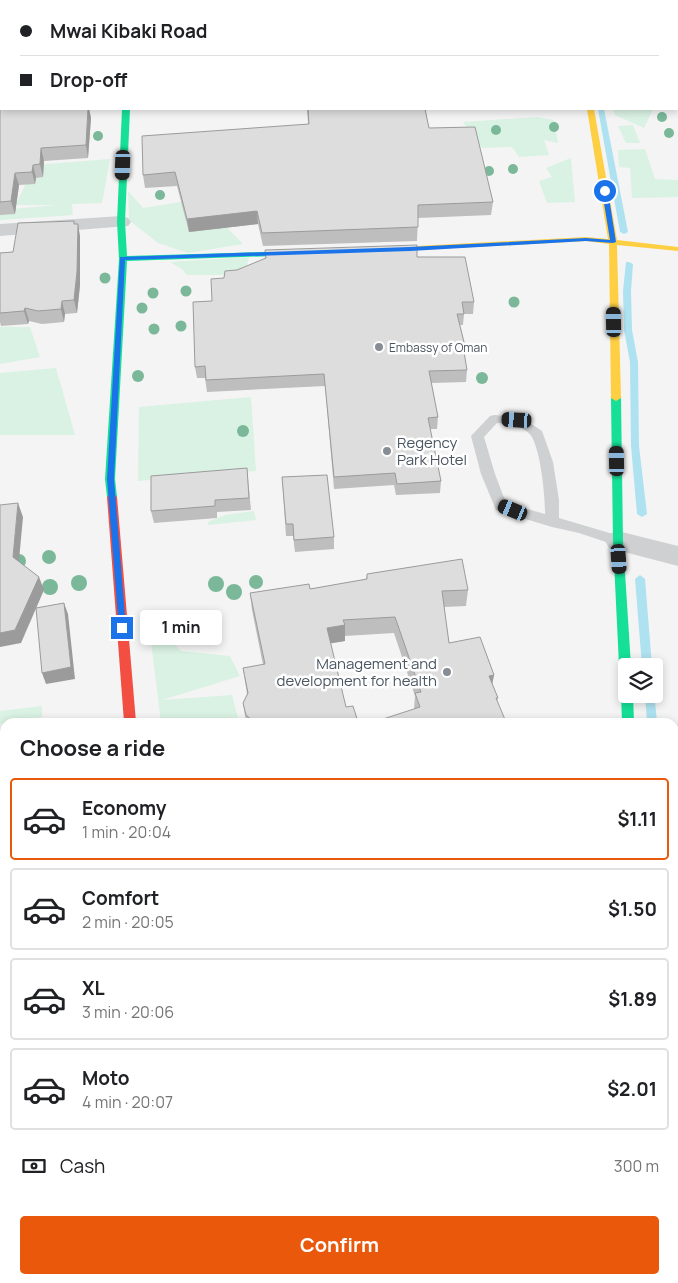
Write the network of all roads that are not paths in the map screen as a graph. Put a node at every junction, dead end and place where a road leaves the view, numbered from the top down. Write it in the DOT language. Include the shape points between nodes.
graph roads {
  1 [pos="126,110"];
  2 [pos="590,110"];
  3 [pos="121,222"];
  4 [pos="0,230"];
  5 [pos="613,242"];
  6 [pos="678,249"];
  7 [pos="372,250"];
  8 [pos="315,253"];
  9 [pos="122,259"];
  10 [pos="552,522"];
  11 [pos="618,541"];
  12 [pos="678,556"];
  13 [pos="624,658"];
  14 [pos="627,703"];
  15 [pos="130,718"];
  16 [pos="628,718"];
  1 -- 3 [label="street"];
  2 -- 5 [label="street"];
  3 -- 4 [label="street"];
  3 -- 9 [label="street"];
  5 -- 6 [label="street"];
  5 -- 7 [label="street" via="586,240"];
  5 -- 11 [label="street"];
  8 -- 9 [label="street"];
  9 -- 15 [label="street" via="110,479"];
  10 -- 10 [label="lane" via="501,506 477,436 494,419 517,420 537,434 548,472"];
  10 -- 11 [label="lane" via="582,528"];
  11 -- 12 [label="street"];
  11 -- 13 [label="street"];
  14 -- 16 [label="street"];
}
